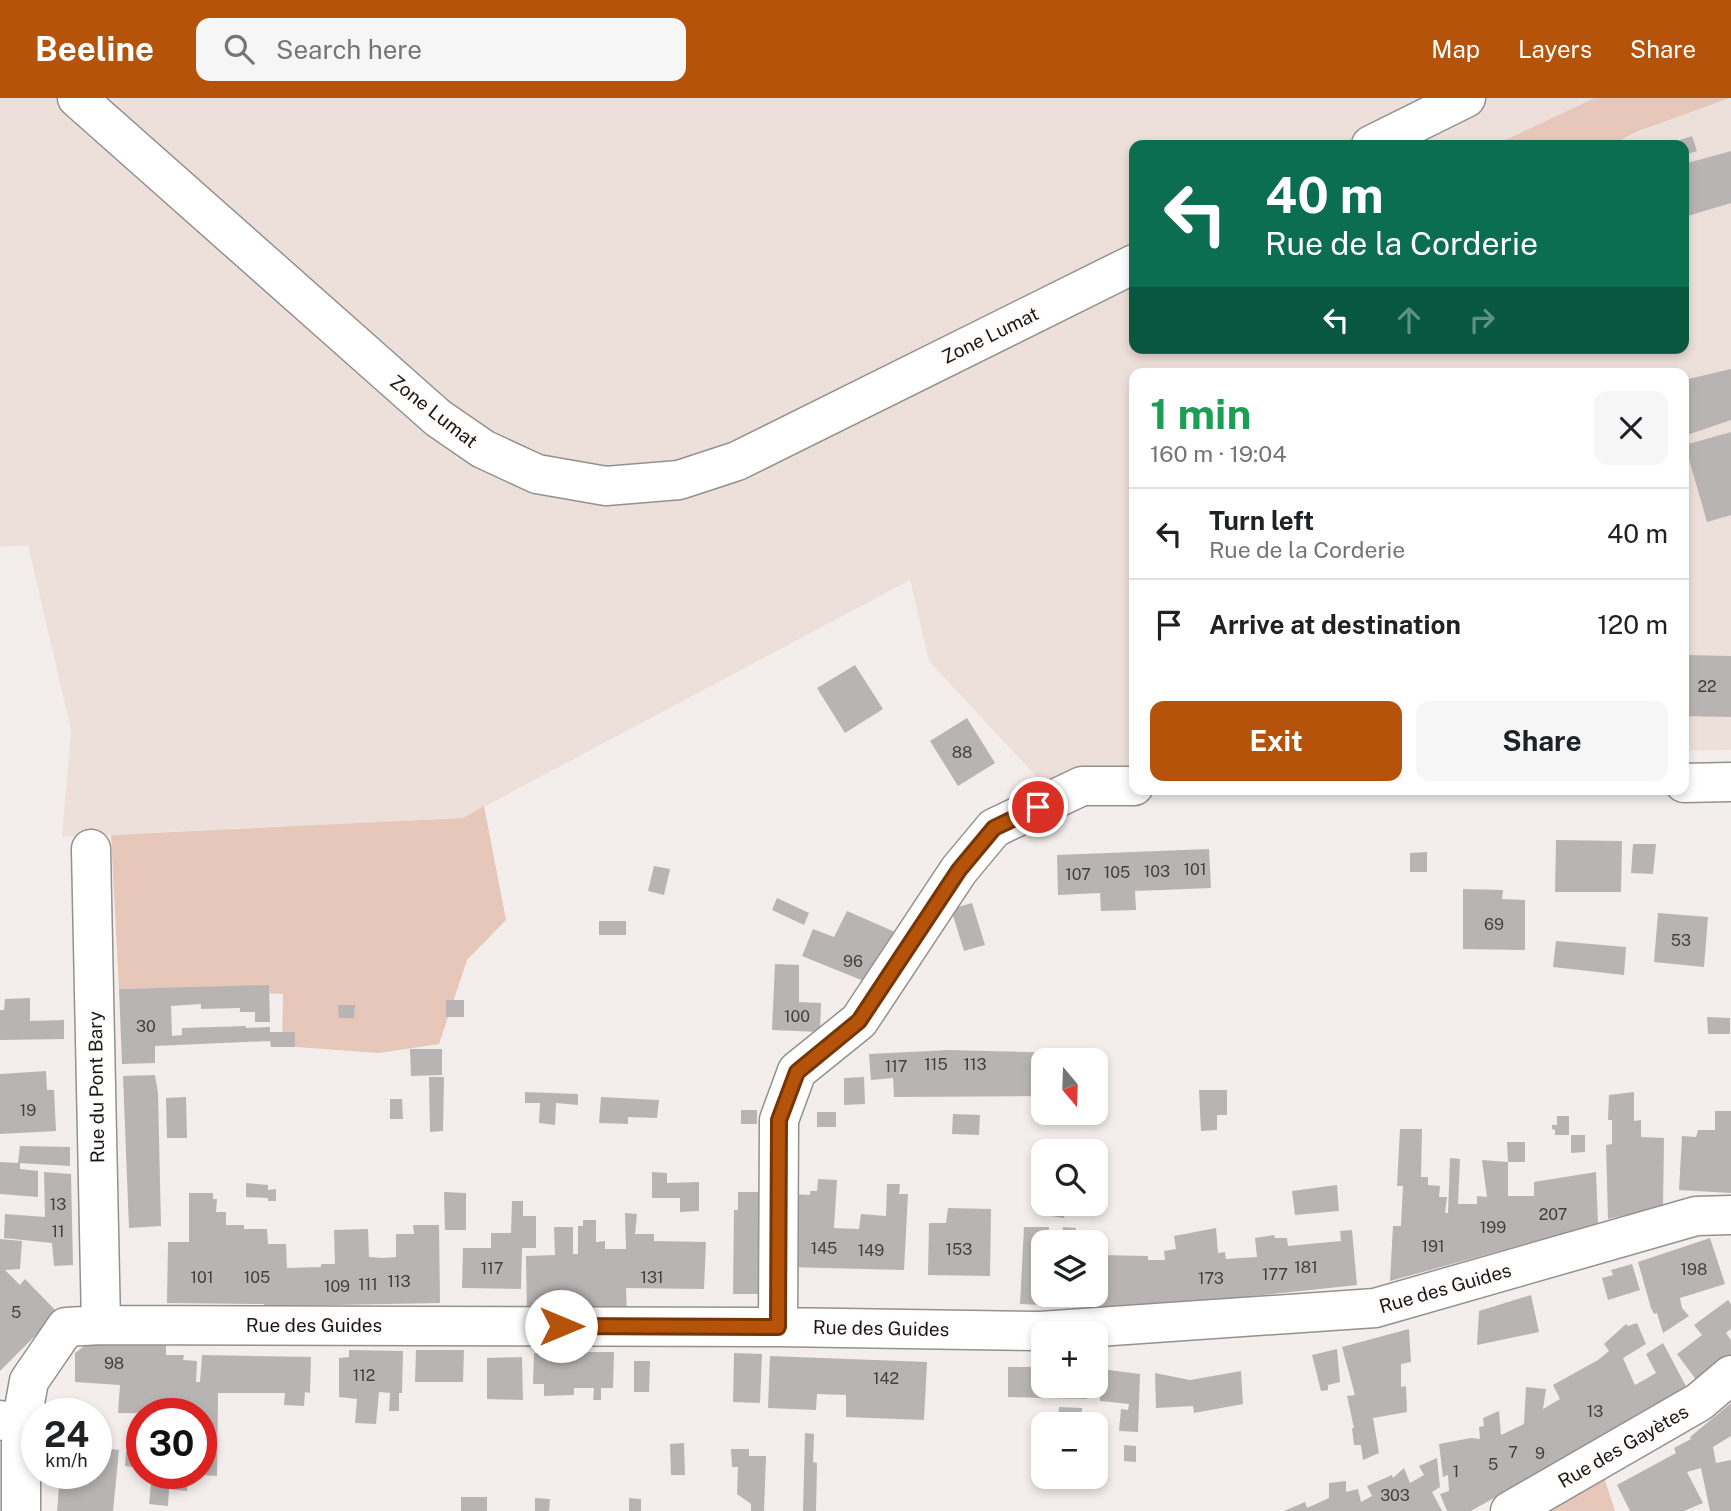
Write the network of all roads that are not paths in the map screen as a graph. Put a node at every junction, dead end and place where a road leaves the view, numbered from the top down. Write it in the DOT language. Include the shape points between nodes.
graph roads {
  1 [pos="77,98"];
  2 [pos="1466,98"];
  3 [pos="1381,140"];
  4 [pos="1129,266"];
  5 [pos="1731,782"];
  6 [pos="1689,783"];
  7 [pos="1129,786"];
  8 [pos="91,849"];
  9 [pos="1731,1215"];
  10 [pos="101,1325"];
  11 [pos="778,1327"];
  12 [pos="1731,1375"];
  13 [pos="11,1422"];
  14 [pos="21,1511"];
  15 [pos="1510,1511"];
  1 -- 4 [label="street, Zone Lumat" via="438,418 483,449 537,474 606,486 679,480 737,461"];
  2 -- 3 [label="street"];
  5 -- 6 [label="street"];
  7 -- 11 [label="street" via="1082,786 994,828 959,870 859,1021 797,1072 779,1120"];
  8 -- 10 [label="street, Rue du Pont Bary"];
  9 -- 11 [label="street, Rue des Guides" via="1696,1216 1375,1308 1040,1331"];
  10 -- 11 [label="street, Rue des Guides"];
  10 -- 13 [label="street, Rue des Guides" via="66,1327 29,1381"];
  12 -- 15 [label="street, Rue des Gayètes" via="1699,1402"];
  13 -- 14 [label="street"];
}
